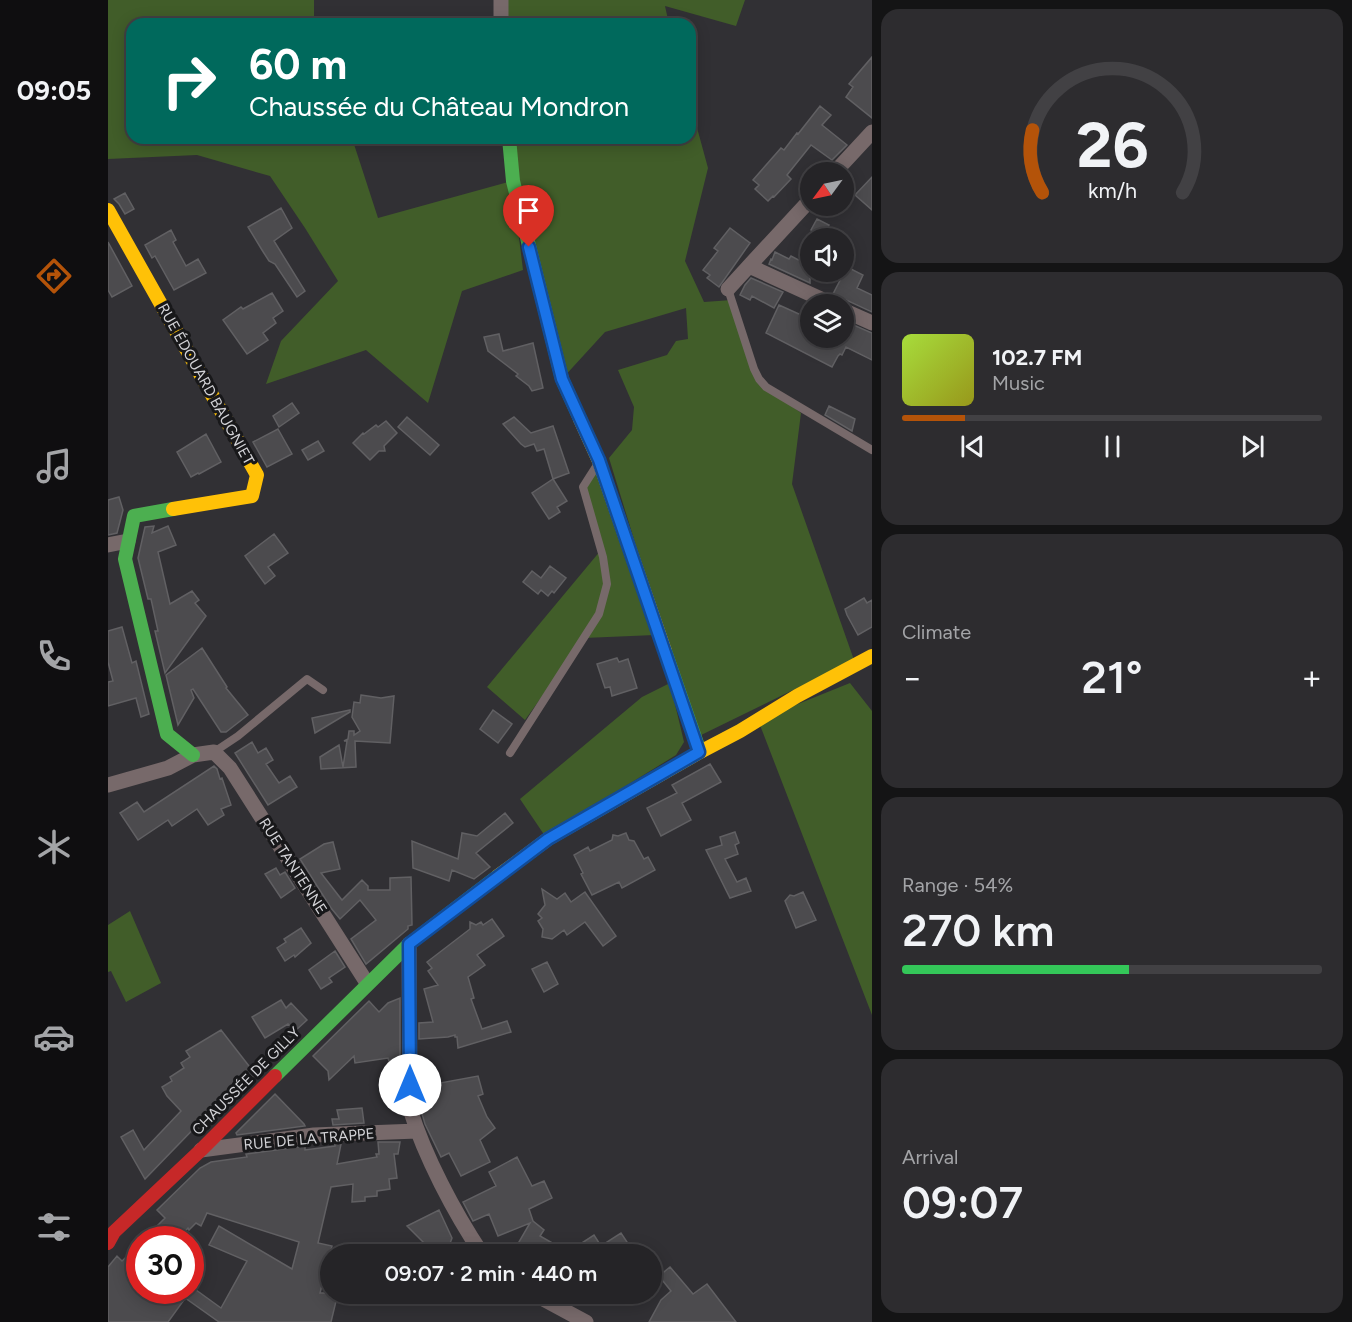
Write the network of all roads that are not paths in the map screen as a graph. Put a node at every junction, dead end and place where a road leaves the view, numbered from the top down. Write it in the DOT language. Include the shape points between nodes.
graph roads {
  1 [pos="501,0"];
  2 [pos="501,18"];
  3 [pos="872,132"];
  4 [pos="510,144"];
  5 [pos="844,162"];
  6 [pos="108,210"];
  7 [pos="800,211"];
  8 [pos="749,266"];
  9 [pos="728,289"];
  10 [pos="810,294"];
  11 [pos="854,315"];
  12 [pos="872,323"];
  13 [pos="872,450"];
  14 [pos="599,460"];
  15 [pos="129,541"];
  16 [pos="108,545"];
  17 [pos="872,656"];
  18 [pos="322,690"];
  19 [pos="213,752"];
  20 [pos="699,752"];
  21 [pos="510,753"];
  22 [pos="193,755"];
  23 [pos="108,785"];
  24 [pos="409,944"];
  25 [pos="367,983"];
  26 [pos="417,1131"];
  27 [pos="201,1150"];
  28 [pos="110,1236"];
  29 [pos="475,1244"];
  30 [pos="552,1304"];
  31 [pos="586,1322"];
  1 -- 2 [label="street"];
  3 -- 5 [label="street"];
  4 -- 14 [label="street" via="513,181 562,379"];
  6 -- 15 [label="street, RUE ÉDOUARD BAUGNIET" via="257,475 252,496 134,516"];
  7 -- 8 [label="street"];
  8 -- 9 [label="street"];
  8 -- 10 [label="street"];
  9 -- 13 [label="lane" via="754,369 767,389"];
  11 -- 12 [label="street"];
  14 -- 20 [label="street"];
  14 -- 21 [label="lane" via="583,487 607,584 599,614"];
  15 -- 16 [label="street"];
  15 -- 22 [label="street, RUE ÉDOUARD BAUGNIET" via="125,559 167,734"];
  17 -- 20 [label="street, CHAUSSÉE DE GILLY"];
  18 -- 19 [label="lane" via="307,679"];
  19 -- 22 [label="street"];
  19 -- 25 [label="street, RUE TANTENNE" via="230,768"];
  20 -- 24 [label="street, CHAUSSÉE DE GILLY" via="548,839"];
  22 -- 23 [label="street" via="168,768"];
  24 -- 25 [label="street, CHAUSSÉE DE GILLY"];
  24 -- 26 [label="street" via="410,1108"];
  25 -- 27 [label="street, CHAUSSÉE DE GILLY"];
  26 -- 27 [label="street, RUE DE LA TRAPPE" via="314,1136"];
  26 -- 29 [label="street"];
  27 -- 28 [label="street, CHAUSSÉE DE GILLY"];
  30 -- 31 [label="street"];
}
